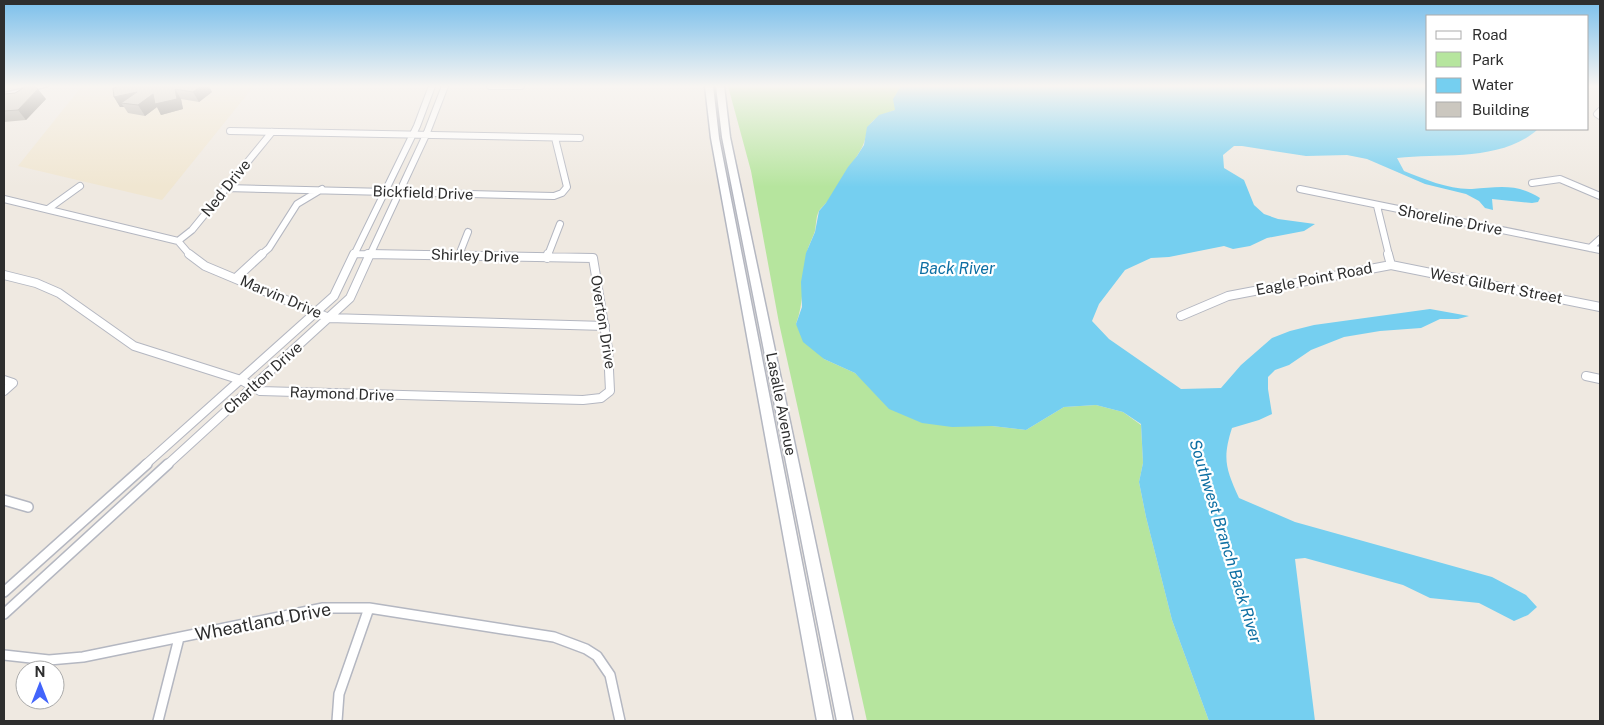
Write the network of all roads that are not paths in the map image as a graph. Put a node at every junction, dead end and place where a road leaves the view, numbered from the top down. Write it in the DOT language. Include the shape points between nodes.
graph roads {
  1 [pos="418,120"];
  2 [pos="432,120"];
  3 [pos="714,120"];
  4 [pos="724,120"];
  5 [pos="230,131"];
  6 [pos="272,132"];
  7 [pos="412,135"];
  8 [pos="426,135"];
  9 [pos="556,138"];
  10 [pos="580,138"];
  11 [pos="1532,183"];
  12 [pos="80,186"];
  13 [pos="225,188"];
  14 [pos="322,189"];
  15 [pos="1300,189"];
  16 [pos="385,192"];
  17 [pos="400,192"];
  18 [pos="1600,196"];
  19 [pos="4,199"];
  20 [pos="1377,206"];
  21 [pos="48,209"];
  22 [pos="560,224"];
  23 [pos="468,232"];
  24 [pos="1600,239"];
  25 [pos="178,241"];
  26 [pos="1590,248"];
  27 [pos="1600,250"];
  28 [pos="356,254"];
  29 [pos="372,254"];
  30 [pos="459,256"];
  31 [pos="547,258"];
  32 [pos="593,258"];
  33 [pos="1391,265"];
  34 [pos="4,275"];
  35 [pos="236,278"];
  36 [pos="1600,307"];
  37 [pos="316,313"];
  38 [pos="1181,316"];
  39 [pos="330,318"];
  40 [pos="605,326"];
  41 [pos="1586,376"];
  42 [pos="4,380"];
  43 [pos="241,380"];
  44 [pos="1600,380"];
  45 [pos="613,386"];
  46 [pos="252,388"];
  47 [pos="4,391"];
  48 [pos="4,500"];
  49 [pos="28,507"];
  50 [pos="4,592"];
  51 [pos="369,608"];
  52 [pos="4,614"];
  53 [pos="178,638"];
  54 [pos="4,655"];
  55 [pos="158,721"];
  56 [pos="337,721"];
  57 [pos="620,721"];
  58 [pos="825,721"];
  59 [pos="845,721"];
  1 -- 7 [label="street, Charlton Drive"];
  2 -- 8 [label="street, Charlton Drive"];
  3 -- 58 [label="main road, Lasalle Avenue"];
  4 -- 59 [label="main road, Lasalle Avenue"];
  5 -- 6 [label="street"];
  6 -- 7 [label="street"];
  6 -- 13 [label="street, Ned Drive"];
  7 -- 8 [label="street"];
  7 -- 16 [label="street, Charlton Drive"];
  8 -- 9 [label="street"];
  8 -- 17 [label="street, Charlton Drive"];
  9 -- 10 [label="street"];
  9 -- 17 [label="street, Bickfield Drive" via="567,187 558,195"];
  11 -- 18 [label="street" via="1560,179"];
  12 -- 21 [label="street"];
  13 -- 14 [label="street, Bickfield Drive"];
  13 -- 25 [label="street, Ned Drive" via="192,230"];
  14 -- 16 [label="street, Bickfield Drive"];
  14 -- 35 [label="street" via="297,204 269,248"];
  15 -- 20 [label="street, Shoreline Drive"];
  16 -- 17 [label="street, Bickfield Drive"];
  16 -- 28 [label="street, Charlton Drive"];
  17 -- 29 [label="street, Charlton Drive"];
  19 -- 21 [label="street"];
  20 -- 26 [label="street, Shoreline Drive"];
  20 -- 33 [label="street, Eagle Point Road"];
  21 -- 25 [label="street"];
  22 -- 31 [label="street"];
  23 -- 30 [label="street"];
  24 -- 26 [label="street"];
  25 -- 35 [label="street, Marvin Drive" via="186,253 205,266"];
  26 -- 27 [label="street, Shoreline Drive"];
  28 -- 29 [label="street, Shirley Drive"];
  28 -- 37 [label="street, Charlton Drive" via="337,294"];
  29 -- 30 [label="street, Shirley Drive"];
  29 -- 39 [label="street, Charlton Drive" via="352,296"];
  30 -- 31 [label="street, Shirley Drive"];
  31 -- 32 [label="street, Shirley Drive"];
  32 -- 40 [label="street, Overton Drive"];
  33 -- 36 [label="street, West Gilbert Street"];
  33 -- 38 [label="street, Eagle Point Road" via="1228,296"];
  34 -- 43 [label="street, Raymond Drive" via="59,293 134,346"];
  35 -- 37 [label="street, Marvin Drive"];
  37 -- 39 [label="street, Marvin Drive"];
  37 -- 43 [label="street, Charlton Drive"];
  39 -- 40 [label="street, Marvin Drive"];
  39 -- 46 [label="street, Charlton Drive"];
  40 -- 45 [label="street, Overton Drive"];
  41 -- 44 [label="street"];
  42 -- 47 [label="street" via="13,382"];
  43 -- 46 [label="street, Raymond Drive"];
  43 -- 50 [label="street, Charlton Drive"];
  45 -- 46 [label="street, Raymond Drive" via="604,397 583,400 269,392"];
  46 -- 52 [label="street, Charlton Drive"];
  48 -- 49 [label="street"];
  51 -- 53 [label="street, Wheatland Drive" via="323,608"];
  51 -- 56 [label="street" via="339,694"];
  51 -- 57 [label="street, Wheatland Drive" via="554,637 580,644 596,655 606,668 614,684"];
  53 -- 54 [label="street, Wheatland Drive" via="66,659"];
  53 -- 55 [label="street"];
}
